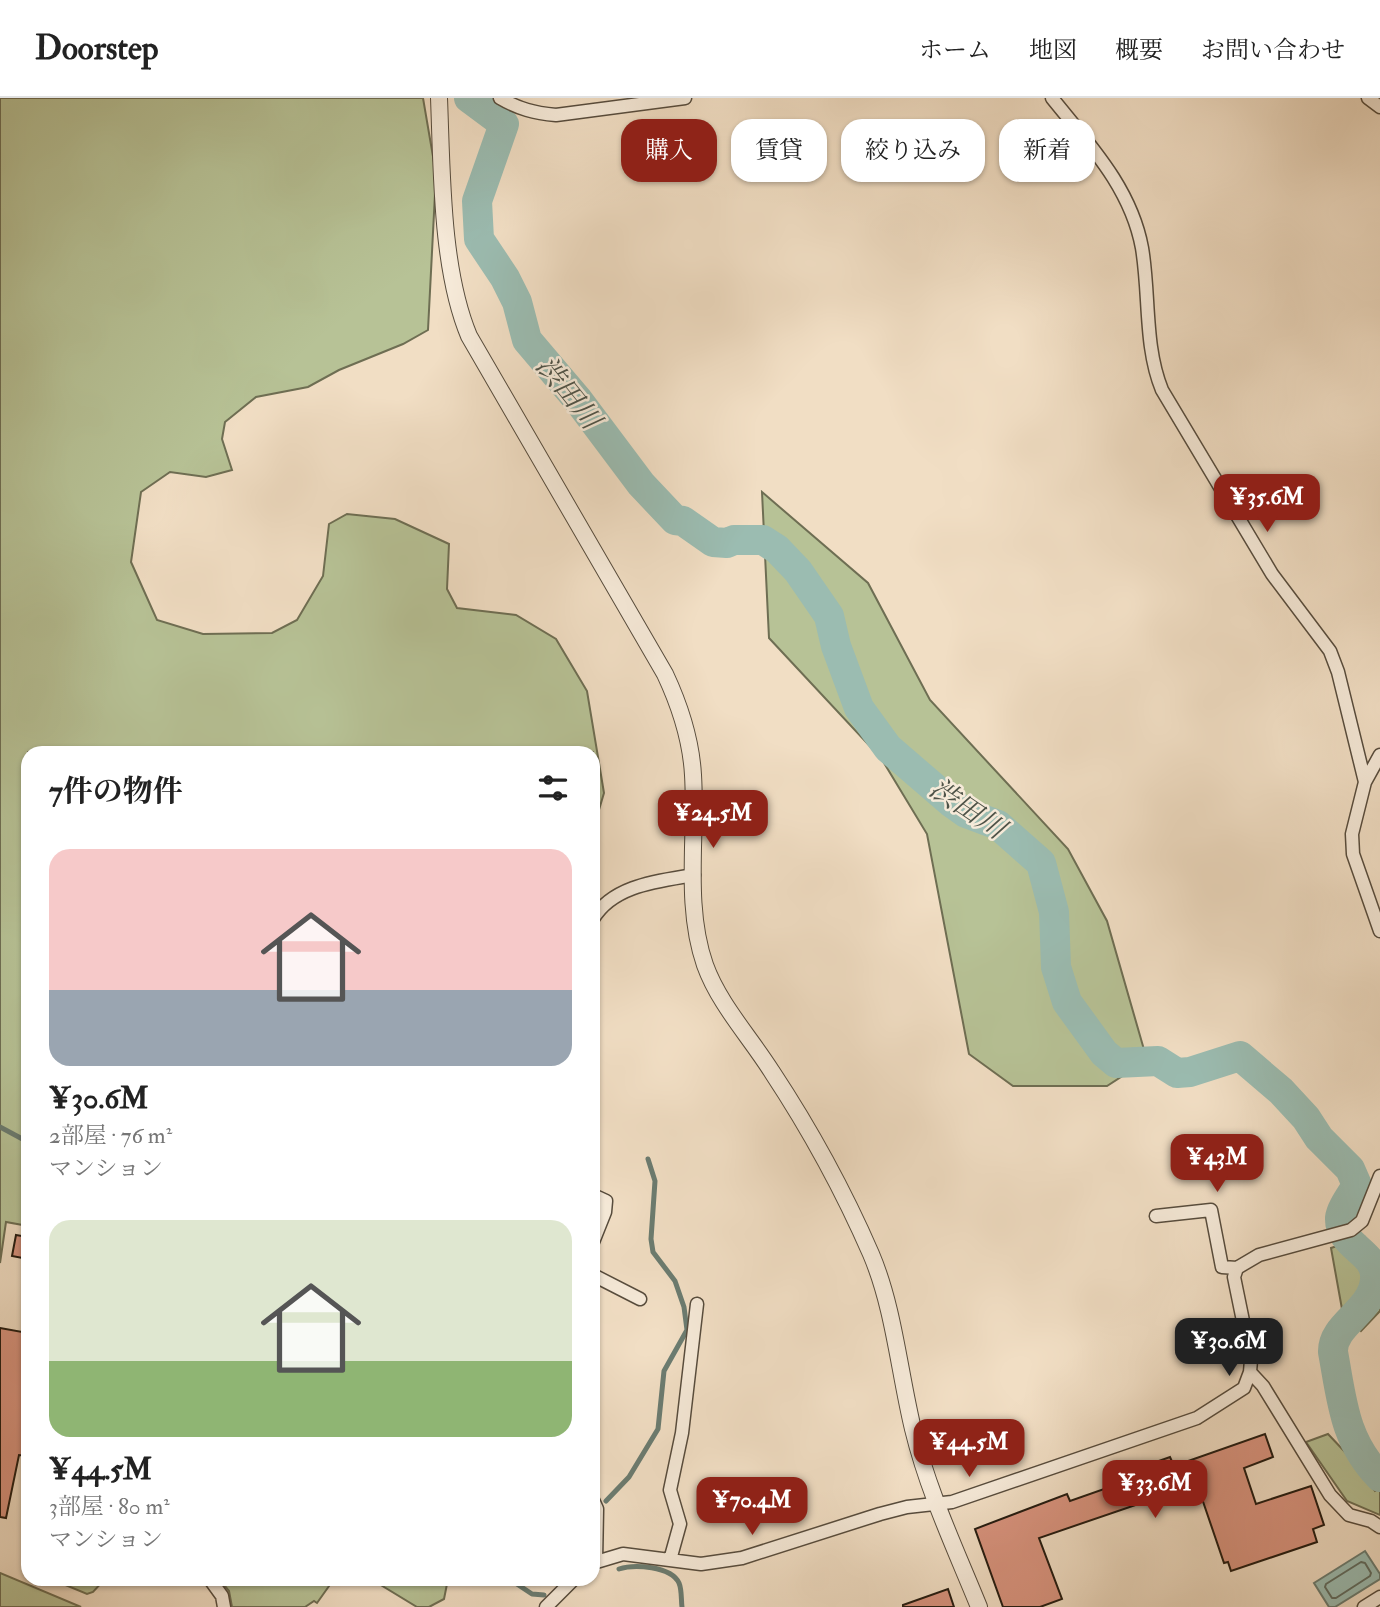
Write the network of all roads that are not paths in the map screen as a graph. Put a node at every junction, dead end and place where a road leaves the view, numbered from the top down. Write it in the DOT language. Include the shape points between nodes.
graph roads {
  1 [pos="439,98"];
  2 [pos="500,98"];
  3 [pos="685,98"];
  4 [pos="1052,98"];
  5 [pos="1368,98"];
  6 [pos="1380,107"];
  7 [pos="1380,755"];
  8 [pos="1366,782"];
  9 [pos="694,875"];
  10 [pos="600,910"];
  11 [pos="1380,931"];
  12 [pos="1380,1176"];
  13 [pos="600,1198"];
  14 [pos="1178,1198"];
  15 [pos="1178,1214"];
  16 [pos="1156,1216"];
  17 [pos="600,1224"];
  18 [pos="1237,1268"];
  19 [pos="600,1279"];
  20 [pos="640,1299"];
  21 [pos="697,1304"];
  22 [pos="1250,1372"];
  23 [pos="936,1505"];
  24 [pos="1380,1527"];
  25 [pos="670,1560"];
  26 [pos="600,1561"];
  27 [pos="215,1586"];
  28 [pos="567,1586"];
  29 [pos="1380,1597"];
  30 [pos="224,1607"];
  31 [pos="546,1607"];
  32 [pos="979,1607"];
  33 [pos="1364,1607"];
  1 -- 9 [label="street" via="451,270 460,315 674,694 694,774"];
  2 -- 3 [label="street" via="517,108 556,115"];
  4 -- 8 [label="street" via="1126,199 1142,250 1153,363 1162,390 1272,574 1330,651"];
  5 -- 6 [label="street"];
  7 -- 8 [label="street"];
  8 -- 11 [label="street" via="1352,844"];
  9 -- 10 [label="street" via="633,888"];
  9 -- 23 [label="street" via="698,942 710,976 795,1108 872,1257 889,1313 913,1430"];
  12 -- 18 [label="street" via="1362,1221 1351,1230 1259,1255"];
  13 -- 17 [label="street" via="607,1200"];
  14 -- 15 [label="street"];
  15 -- 16 [label="street"];
  15 -- 18 [label="street" via="1211,1210 1222,1267"];
  18 -- 22 [label="street" via="1234,1277"];
  19 -- 20 [label="street"];
  21 -- 25 [label="street" via="682,1433 670,1490 680,1524"];
  22 -- 23 [label="street" via="1244,1388 1197,1418"];
  22 -- 24 [label="street" via="1330,1495 1349,1515"];
  23 -- 25 [label="street" via="880,1514 742,1558 701,1564"];
  23 -- 32 [label="street"];
  25 -- 26 [label="street" via="623,1554"];
  27 -- 30 [label="street"];
  28 -- 31 [label="street"];
  29 -- 33 [label="street"];
}
